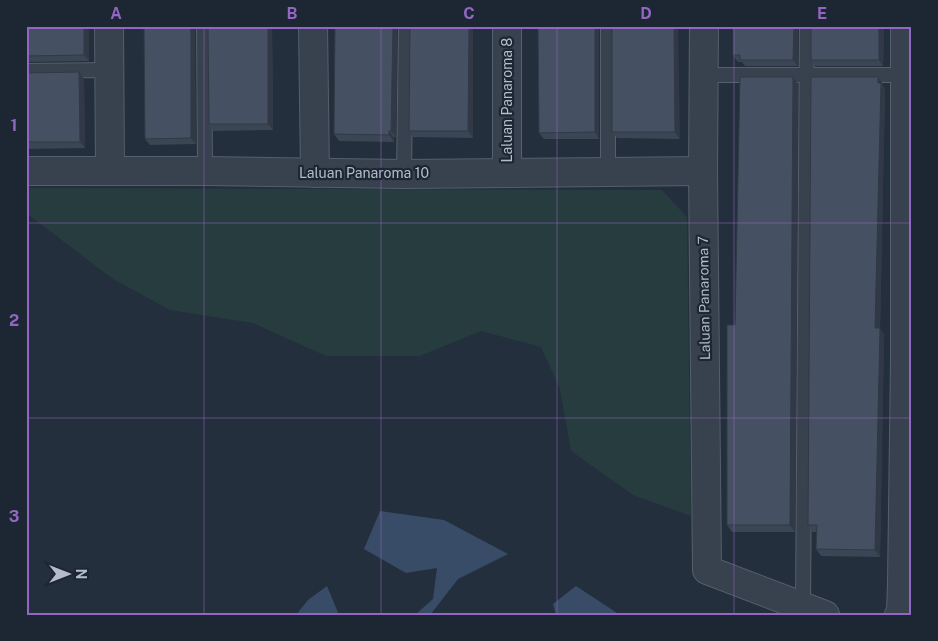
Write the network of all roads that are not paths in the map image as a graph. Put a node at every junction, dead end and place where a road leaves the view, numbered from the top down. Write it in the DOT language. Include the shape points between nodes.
graph roads {
  1 [pos="109,26"];
  2 [pos="204,26"];
  3 [pos="313,26"];
  4 [pos="406,26"];
  5 [pos="507,26"];
  6 [pos="608,26"];
  7 [pos="704,26"];
  8 [pos="807,26"];
  9 [pos="905,26"];
  10 [pos="108,70"];
  11 [pos="26,71"];
  12 [pos="807,75"];
  13 [pos="704,76"];
  14 [pos="904,76"];
  15 [pos="26,171"];
  16 [pos="205,171"];
  17 [pos="608,171"];
  18 [pos="703,171"];
  19 [pos="110,172"];
  20 [pos="315,174"];
  21 [pos="404,174"];
  22 [pos="507,174"];
  23 [pos="814,611"];
  24 [pos="899,615"];
  1 -- 10 [label="street"];
  2 -- 16 [label="lane"];
  3 -- 20 [label="street"];
  4 -- 21 [label="lane"];
  5 -- 22 [label="street, Laluan Panaroma 8"];
  6 -- 17 [label="lane"];
  7 -- 13 [label="street, Laluan Panaroma 7"];
  8 -- 12 [label="lane"];
  9 -- 14 [label="street"];
  10 -- 11 [label="lane"];
  10 -- 19 [label="street"];
  12 -- 13 [label="lane"];
  12 -- 14 [label="lane"];
  12 -- 23 [label="lane"];
  13 -- 18 [label="street, Laluan Panaroma 7"];
  14 -- 24 [label="street" via="905,362"];
  15 -- 19 [label="street, Laluan Panaroma 10"];
  16 -- 19 [label="street, Laluan Panaroma 10"];
  16 -- 20 [label="street, Laluan Panaroma 10"];
  17 -- 18 [label="street, Laluan Panaroma 10"];
  17 -- 22 [label="street, Laluan Panaroma 10"];
  18 -- 23 [label="street, Laluan Panaroma 7" via="707,570"];
  20 -- 21 [label="street, Laluan Panaroma 10"];
  21 -- 22 [label="street, Laluan Panaroma 10"];
}
